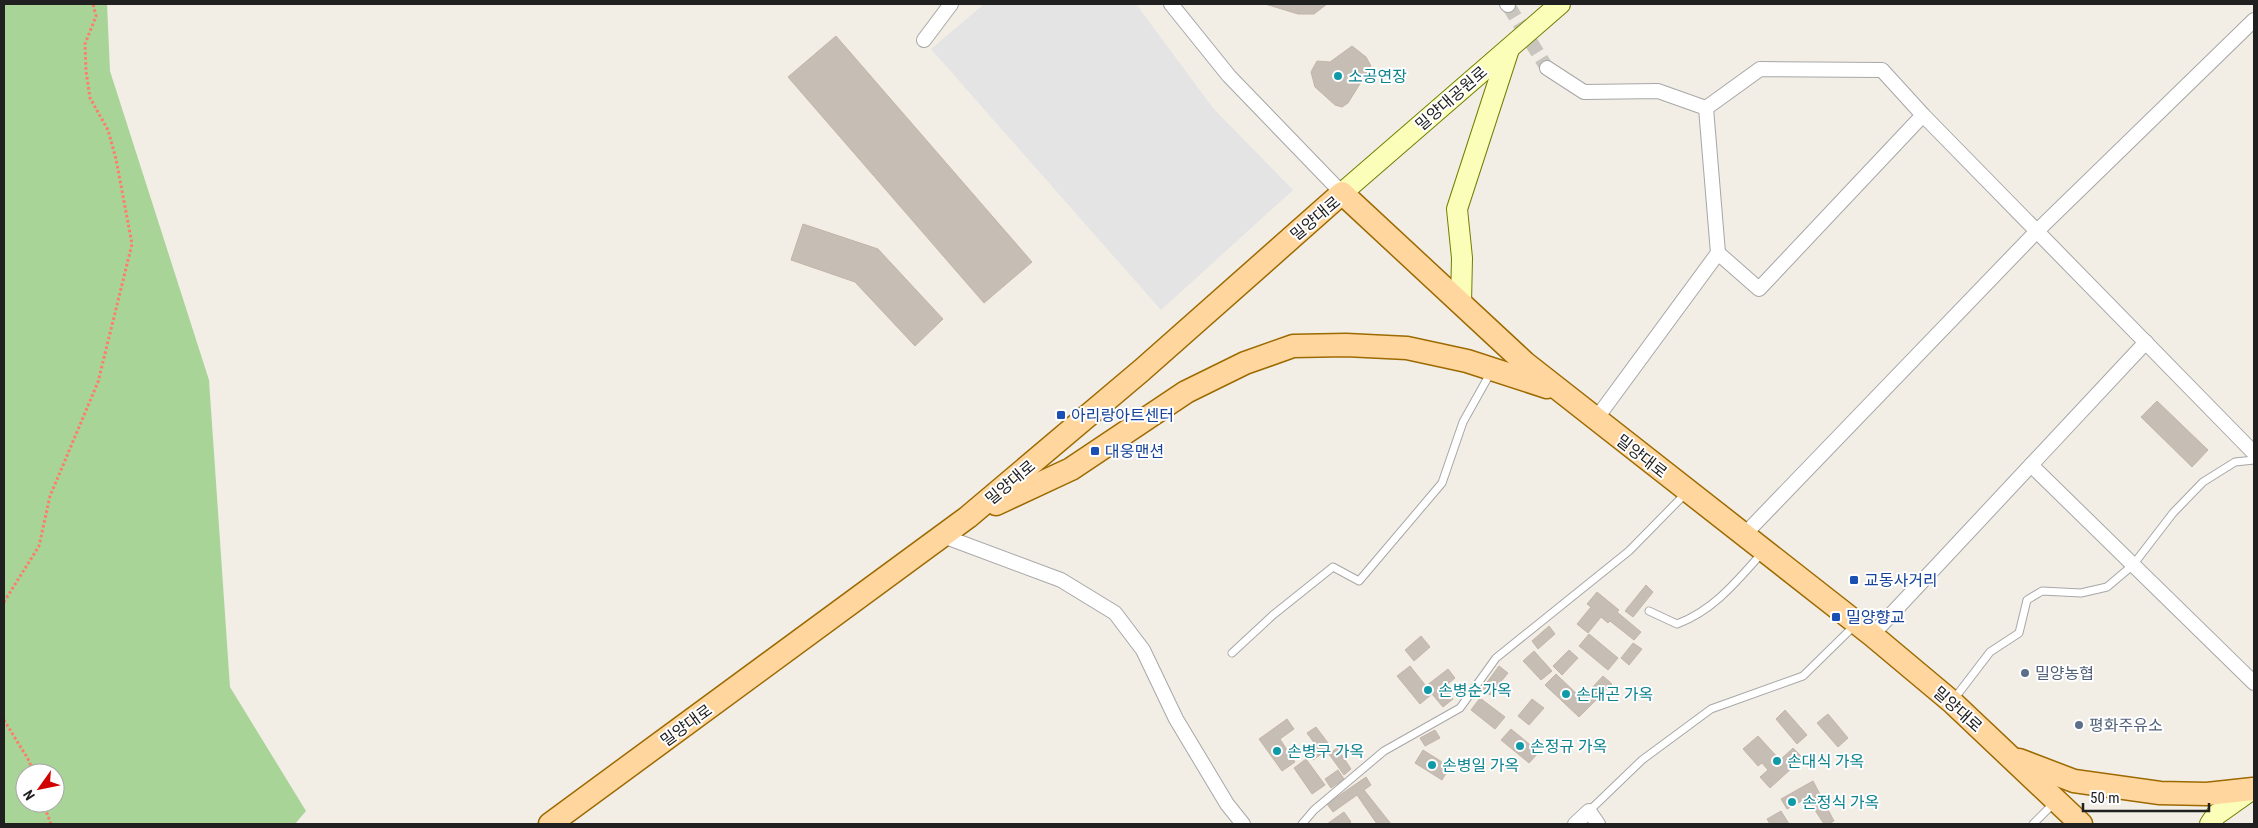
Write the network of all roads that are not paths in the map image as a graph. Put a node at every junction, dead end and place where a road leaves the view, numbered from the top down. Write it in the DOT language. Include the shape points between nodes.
graph roads {
  1 [pos="951,4"];
  2 [pos="1172,4"];
  3 [pos="1560,4"];
  4 [pos="2254,20"];
  5 [pos="924,40"];
  6 [pos="1509,48"];
  7 [pos="1547,68"];
  8 [pos="1706,108"];
  9 [pos="1923,115"];
  10 [pos="1342,193"];
  11 [pos="2037,231"];
  12 [pos="1718,253"];
  13 [pos="1461,304"];
  14 [pos="2146,342"];
  15 [pos="1493,370"];
  16 [pos="1561,391"];
  17 [pos="1596,419"];
  18 [pos="2254,454"];
  19 [pos="2254,460"];
  20 [pos="2031,465"];
  21 [pos="1687,492"];
  22 [pos="968,517"];
  23 [pos="943,536"];
  24 [pos="1743,536"];
  25 [pos="1764,551"];
  26 [pos="2133,565"];
  27 [pos="1649,610"];
  28 [pos="1864,630"];
  29 [pos="1232,653"];
  30 [pos="2254,683"];
  31 [pos="1952,702"];
  32 [pos="2009,756"];
  33 [pos="2254,789"];
  34 [pos="2057,801"];
  35 [pos="1589,812"];
  36 [pos="550,824"];
  37 [pos="1242,824"];
  38 [pos="1302,824"];
  39 [pos="1575,824"];
  40 [pos="1598,824"];
  41 [pos="2033,824"];
  42 [pos="2081,824"];
  43 [pos="2210,824"];
  1 -- 5 [label="street"];
  2 -- 10 [label="street" via="1228,76"];
  3 -- 6 [label="main road, 밀양대공원로"];
  4 -- 11 [label="street"];
  6 -- 10 [label="main road, 밀양대공원로"];
  6 -- 13 [label="main road" via="1457,209 1462,258"];
  7 -- 8 [label="street" via="1584,92 1658,91"];
  8 -- 9 [label="street" via="1760,69 1882,70"];
  8 -- 12 [label="street"];
  9 -- 11 [label="street"];
  9 -- 12 [label="street" via="1759,289"];
  10 -- 13 [label="main road, 밀양대로"];
  10 -- 22 [label="main road, 밀양대로" via="1142,370"];
  11 -- 14 [label="street"];
  11 -- 24 [label="street"];
  12 -- 17 [label="street"];
  13 -- 16 [label="main road, 밀양대로" via="1525,363"];
  14 -- 18 [label="street"];
  14 -- 20 [label="street"];
  15 -- 16 [label="main road"];
  15 -- 22 [label="main road" via="1407,348 1293,346 1245,363 1186,392 1071,469"];
  15 -- 29 [label="lane" via="1463,422 1442,483 1360,581 1333,568 1273,615"];
  16 -- 17 [label="main road, 밀양대로"];
  17 -- 21 [label="main road, 밀양대로"];
  19 -- 26 [label="lane" via="2235,462 2203,482 2173,513"];
  20 -- 26 [label="street"];
  20 -- 28 [label="street"];
  21 -- 24 [label="main road, 밀양대로"];
  21 -- 38 [label="lane" via="1629,551 1496,658 1460,708 1384,751"];
  22 -- 23 [label="main road, 밀양대로"];
  23 -- 36 [label="main road, 밀양대로"];
  23 -- 37 [label="street" via="1061,580 1115,613 1142,650 1176,719"];
  24 -- 25 [label="main road, 밀양대로"];
  25 -- 27 [label="lane" via="1726,593 1698,616 1677,624"];
  25 -- 28 [label="main road, 밀양대로"];
  26 -- 30 [label="street"];
  26 -- 31 [label="lane" via="2107,587 2080,593 2042,592 2028,600 2019,633 1990,652"];
  28 -- 31 [label="main road, 밀양대로"];
  28 -- 35 [label="lane" via="1803,676 1711,709 1642,760"];
  31 -- 32 [label="main road, 밀양대로"];
  32 -- 33 [label="main road" via="2074,781 2106,786 2198,794"];
  32 -- 34 [label="main road, 밀양대로"];
  33 -- 43 [label="main road" via="2216,815"];
  34 -- 41 [label="lane"];
  34 -- 42 [label="main road, 밀양대로"];
  35 -- 39 [label="street"];
  35 -- 40 [label="street"];
}
